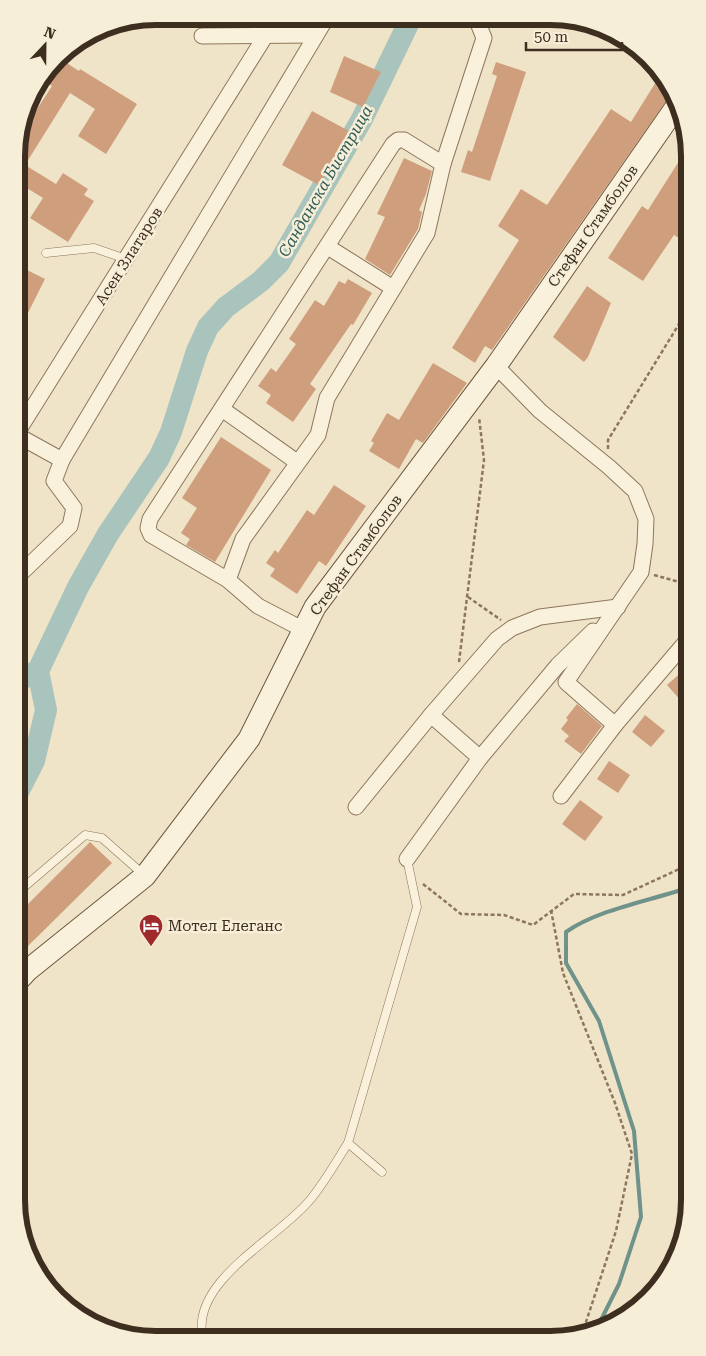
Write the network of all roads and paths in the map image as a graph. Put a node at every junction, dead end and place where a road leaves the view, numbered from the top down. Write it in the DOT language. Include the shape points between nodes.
graph roads {
  1 [pos="322,25"];
  2 [pos="479,25"];
  3 [pos="266,35"];
  4 [pos="316,35"];
  5 [pos="202,36"];
  6 [pos="673,111"];
  7 [pos="443,164"];
  8 [pos="328,247"];
  9 [pos="46,253"];
  10 [pos="127,260"];
  11 [pos="393,288"];
  12 [pos="681,321"];
  13 [pos="496,366"];
  14 [pos="476,393"];
  15 [pos="222,409"];
  16 [pos="25,417"];
  17 [pos="25,440"];
  18 [pos="62,460"];
  19 [pos="297,462"];
  20 [pos="609,467"];
  21 [pos="25,569"];
  22 [pos="641,572"];
  23 [pos="228,580"];
  24 [pos="681,583"];
  25 [pos="468,597"];
  26 [pos="618,607"];
  27 [pos="512,628"];
  28 [pos="304,630"];
  29 [pos="681,648"];
  30 [pos="455,688"];
  31 [pos="431,715"];
  32 [pos="616,725"];
  33 [pos="480,758"];
  34 [pos="561,796"];
  35 [pos="356,807"];
  36 [pos="407,859"];
  37 [pos="681,868"];
  38 [pos="146,876"];
  39 [pos="410,876"];
  40 [pos="25,886"];
  41 [pos="551,910"];
  42 [pos="25,975"];
  43 [pos="348,1143"];
  44 [pos="382,1172"];
  45 [pos="584,1326"];
  46 [pos="203,1331"];
  1 -- 4 [label="street"];
  2 -- 7 [label="street" via="484,38"];
  3 -- 4 [label="street"];
  3 -- 5 [label="street"];
  3 -- 10 [label="street, Асен Златаров"];
  4 -- 18 [label="street"];
  6 -- 13 [label="street, Стефан Стамболов"];
  7 -- 8 [label="street" via="404,140 398,140"];
  7 -- 11 [label="street" via="426,233"];
  8 -- 11 [label="street"];
  8 -- 15 [label="street"];
  9 -- 10 [label="lane" via="94,248"];
  10 -- 16 [label="street, Асен Златаров"];
  11 -- 19 [label="street" via="327,398 318,435"];
  12 -- 20 [label="path" via="608,440"];
  13 -- 14 [label="street, Стефан Стамболов"];
  13 -- 20 [label="street" via="540,411"];
  14 -- 25 [label="path" via="484,460"];
  14 -- 28 [label="street, Стефан Стамболов" via="315,607"];
  15 -- 19 [label="street"];
  15 -- 23 [label="street" via="150,519 148,528 151,535"];
  17 -- 18 [label="street, Асен Златаров"];
  18 -- 21 [label="street" via="54,481 74,508 70,526"];
  19 -- 23 [label="street" via="243,539"];
  20 -- 22 [label="street" via="634,491 646,519"];
  22 -- 24 [label="path"];
  22 -- 26 [label="street"];
  23 -- 28 [label="street" via="258,606"];
  25 -- 27 [label="path"];
  25 -- 30 [label="path"];
  26 -- 27 [label="street" via="540,617"];
  26 -- 32 [label="street" via="566,682"];
  26 -- 33 [label="street" via="558,665"];
  27 -- 30 [label="street" via="497,640"];
  28 -- 38 [label="street, Стефан Стамболов" via="248,739"];
  29 -- 32 [label="street"];
  30 -- 31 [label="street"];
  31 -- 33 [label="street"];
  31 -- 35 [label="street"];
  32 -- 34 [label="street"];
  33 -- 36 [label="street"];
  36 -- 39 [label="lane"];
  37 -- 41 [label="path" via="623,895 574,894"];
  38 -- 40 [label="lane" via="102,838 85,835"];
  38 -- 42 [label="street, Стефан Стамболов"];
  39 -- 41 [label="path" via="461,914 504,916 533,925"];
  39 -- 43 [label="lane" via="416,907"];
  41 -- 45 [label="path" via="563,973 615,1102 632,1154 616,1230"];
  43 -- 44 [label="lane"];
  43 -- 46 [label="lane" via="309,1201 215,1287 202,1312"];
}
